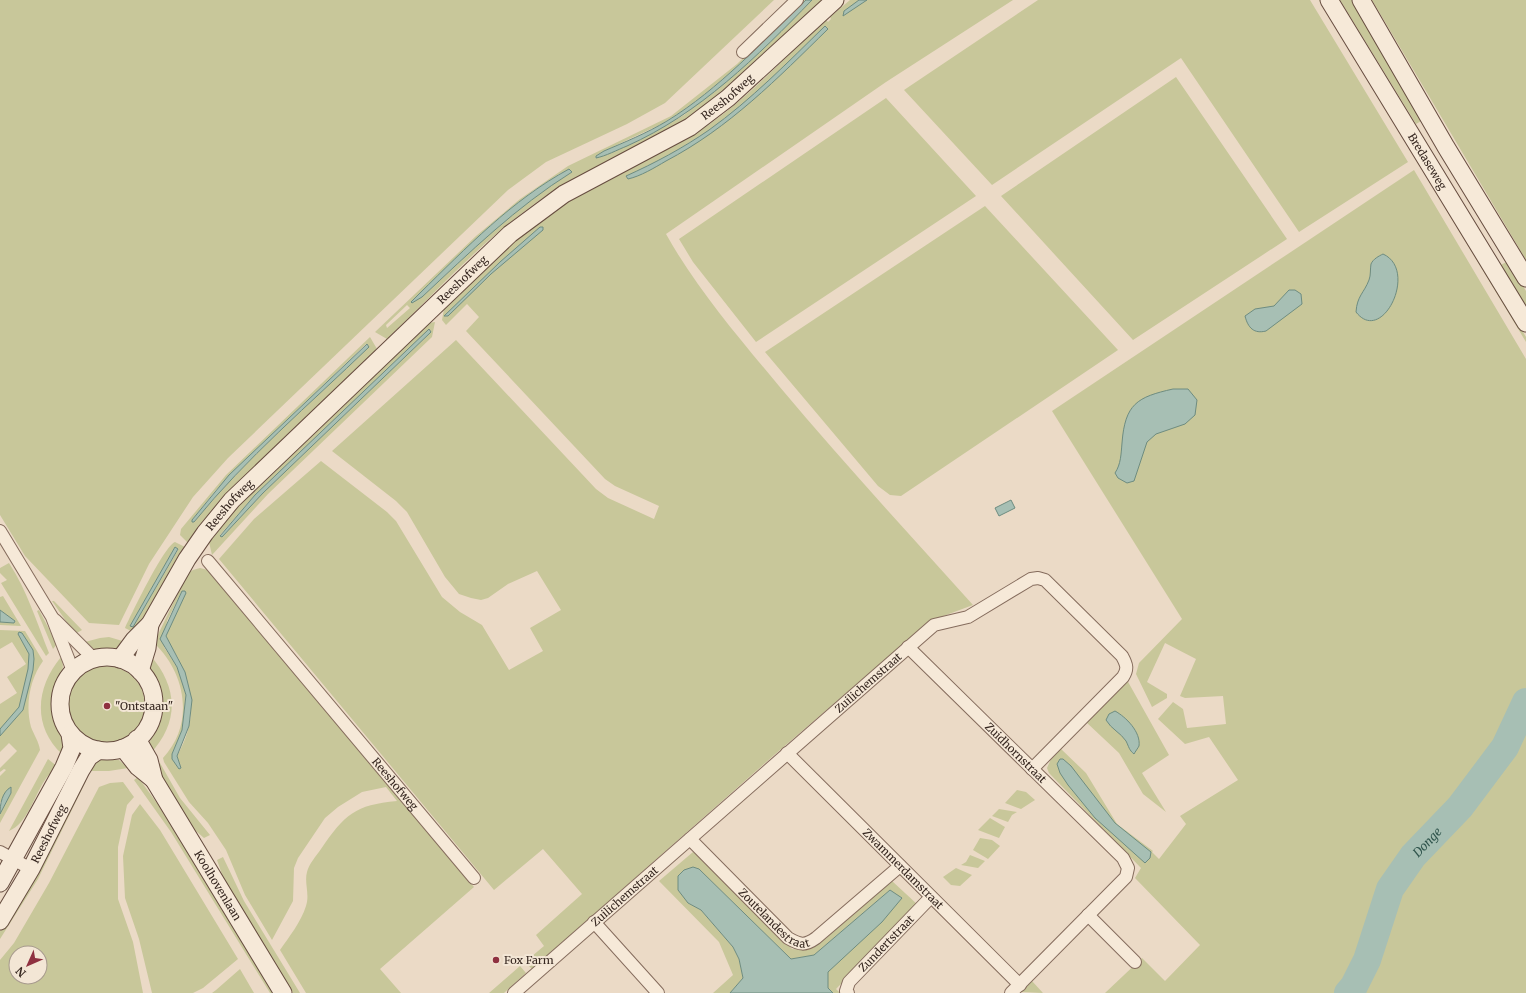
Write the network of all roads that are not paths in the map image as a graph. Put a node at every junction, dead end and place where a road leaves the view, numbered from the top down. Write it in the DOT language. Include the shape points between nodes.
graph roads {
  1 [pos="797,0"];
  2 [pos="835,0"];
  3 [pos="1329,0"];
  4 [pos="1361,0"];
  5 [pos="743,52"];
  6 [pos="1446,147"];
  7 [pos="1426,157"];
  8 [pos="1526,278"];
  9 [pos="1526,322"];
  10 [pos="0,531"];
  11 [pos="208,561"];
  12 [pos="52,618"];
  13 [pos="150,624"];
  14 [pos="908,647"];
  15 [pos="93,658"];
  16 [pos="120,658"];
  17 [pos="72,671"];
  18 [pos="140,671"];
  19 [pos="70,734"];
  20 [pos="130,744"];
  21 [pos="99,750"];
  22 [pos="787,753"];
  23 [pos="1032,769"];
  24 [pos="690,839"];
  25 [pos="6,856"];
  26 [pos="900,866"];
  27 [pos="31,869"];
  28 [pos="474,878"];
  29 [pos="0,883"];
  30 [pos="931,896"];
  31 [pos="1088,916"];
  32 [pos="0,921"];
  33 [pos="594,922"];
  34 [pos="1135,962"];
  35 [pos="1016,989"];
  36 [pos="283,992"];
  37 [pos="514,993"];
  38 [pos="658,993"];
  39 [pos="848,993"];
  1 -- 5 [label="street"];
  2 -- 13 [label="street, Reeshofweg" via="728,98 690,127 564,194 510,234 232,500 187,559"];
  3 -- 7 [label="street, Bredaseweg"];
  4 -- 6 [label="street, Bredaseweg"];
  6 -- 7 [label="street" via="1436,140 1430,140 1426,148"];
  6 -- 8 [label="street, Bredaseweg"];
  7 -- 9 [label="street, Bredaseweg"];
  10 -- 12 [label="street"];
  11 -- 28 [label="street, Reeshofweg"];
  12 -- 15 [label="street"];
  12 -- 17 [label="street"];
  13 -- 16 [label="street, Reeshofweg"];
  13 -- 18 [label="street, Reeshofweg" via="147,648"];
  14 -- 22 [label="street, Zuilichemstraat"];
  14 -- 23 [label="street, Zuidhornstraat"];
  14 -- 23 [label="street, Zuilichemstraat" via="934,625 968,617 1031,579 1045,580 1122,656 1127,666 1123,677"];
  15 -- 16 [label="street"];
  15 -- 17 [label="street"];
  16 -- 18 [label="street"];
  17 -- 19 [label="street" via="60,695 63,722"];
  18 -- 20 [label="street" via="151,690 153,700 150,722"];
  19 -- 21 [label="street" via="83,745"];
  19 -- 25 [label="street, Reeshofweg" via="72,748 66,762"];
  20 -- 21 [label="street" via="111,750"];
  20 -- 36 [label="street, Koolhovenlaan" via="149,760 154,780"];
  21 -- 27 [label="street, Reeshofweg" via="89,757 81,770"];
  22 -- 24 [label="street, Zuilichemstraat"];
  22 -- 26 [label="street, Zwammerdamstraat"];
  23 -- 31 [label="street, Zuidhornstraat" via="1123,858 1128,868 1126,877"];
  24 -- 26 [label="street, Zoutelandestraat" via="788,938 799,944 808,944 816,938"];
  24 -- 33 [label="street, Zuilichemstraat"];
  25 -- 27 [label="street"];
  25 -- 29 [label="street, Reeshofweg"];
  26 -- 30 [label="street, Zwammerdamstraat"];
  27 -- 32 [label="street, Reeshofweg"];
  30 -- 35 [label="street, Zwammerdamstraat"];
  30 -- 39 [label="street, Zundertstraat" via="849,982 846,991"];
  31 -- 34 [label="street"];
  31 -- 35 [label="street"];
  33 -- 37 [label="street, Zuilichemstraat"];
  33 -- 38 [label="street"];
}
